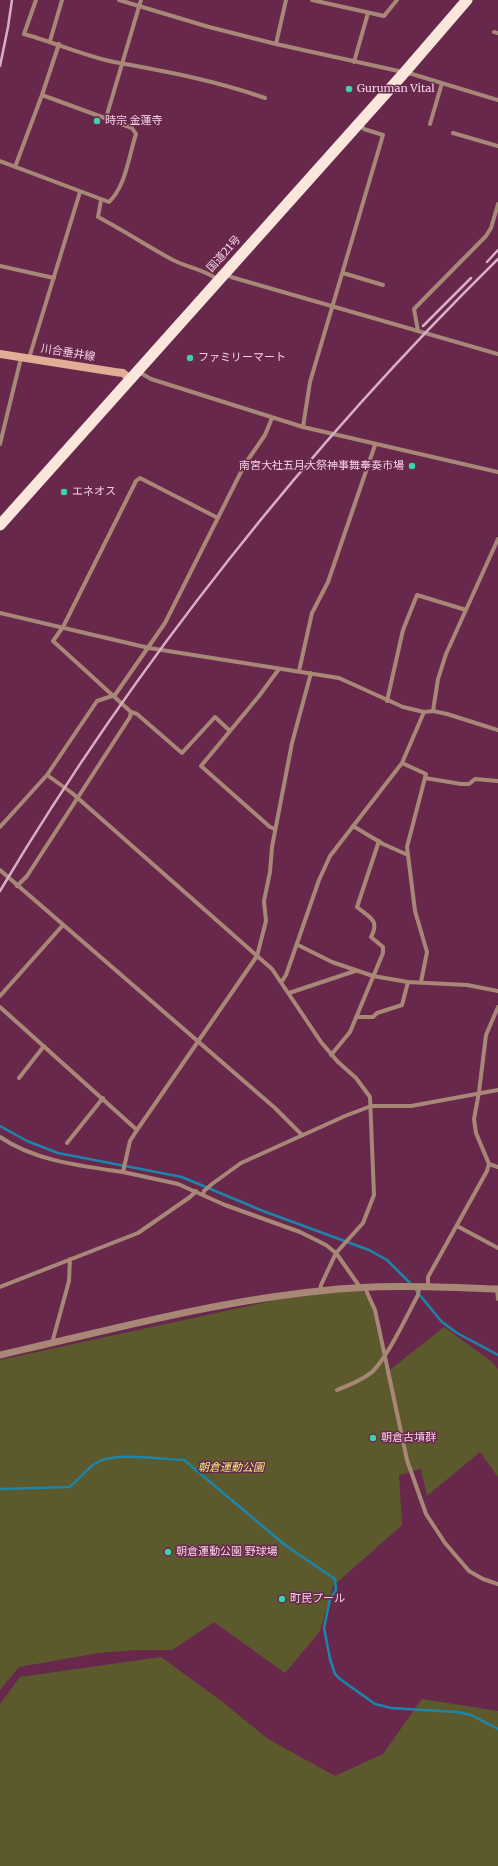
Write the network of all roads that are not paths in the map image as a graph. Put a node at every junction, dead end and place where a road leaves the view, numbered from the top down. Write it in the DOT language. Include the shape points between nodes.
graph roads {
  1 [pos="36,0"];
  2 [pos="62,0"];
  3 [pos="119,0"];
  4 [pos="141,0"];
  5 [pos="286,0"];
  6 [pos="312,0"];
  7 [pos="397,0"];
  8 [pos="467,0"];
  9 [pos="139,6"];
  10 [pos="368,13"];
  11 [pos="50,41"];
  12 [pos="59,44"];
  13 [pos="276,44"];
  14 [pos="123,62"];
  15 [pos="354,62"];
  16 [pos="404,73"];
  17 [pos="442,83"];
  18 [pos="42,95"];
  19 [pos="265,98"];
  20 [pos="498,100"];
  21 [pos="106,118"];
  22 [pos="359,123"];
  23 [pos="430,124"];
  24 [pos="453,133"];
  25 [pos="498,146"];
  26 [pos="0,161"];
  27 [pos="16,167"];
  28 [pos="80,192"];
  29 [pos="101,200"];
  30 [pos="498,204"];
  31 [pos="0,266"];
  32 [pos="343,273"];
  33 [pos="222,276"];
  34 [pos="54,278"];
  35 [pos="383,285"];
  36 [pos="333,307"];
  37 [pos="418,331"];
  38 [pos="0,354"];
  39 [pos="498,354"];
  40 [pos="25,358"];
  41 [pos="134,375"];
  42 [pos="272,418"];
  43 [pos="303,427"];
  44 [pos="0,444"];
  45 [pos="375,444"];
  46 [pos="498,472"];
  47 [pos="218,518"];
  48 [pos="0,525"];
  49 [pos="498,540"];
  50 [pos="466,610"];
  51 [pos="0,613"];
  52 [pos="63,627"];
  53 [pos="149,648"];
  54 [pos="280,669"];
  55 [pos="299,671"];
  56 [pos="311,673"];
  57 [pos="114,695"];
  58 [pos="388,701"];
  59 [pos="432,711"];
  60 [pos="131,712"];
  61 [pos="424,712"];
  62 [pos="498,730"];
  63 [pos="230,731"];
  64 [pos="402,763"];
  65 [pos="47,775"];
  66 [pos="425,778"];
  67 [pos="498,781"];
  68 [pos="78,799"];
  69 [pos="353,826"];
  70 [pos="0,827"];
  71 [pos="275,829"];
  72 [pos="378,842"];
  73 [pos="408,855"];
  74 [pos="0,870"];
  75 [pos="17,886"];
  76 [pos="63,925"];
  77 [pos="298,945"];
  78 [pos="257,956"];
  79 [pos="355,971"];
  80 [pos="373,976"];
  81 [pos="282,981"];
  82 [pos="408,982"];
  83 [pos="421,982"];
  84 [pos="498,991"];
  85 [pos="289,993"];
  86 [pos="0,996"];
  87 [pos="0,1007"];
  88 [pos="498,1007"];
  89 [pos="356,1017"];
  90 [pos="198,1042"];
  91 [pos="44,1046"];
  92 [pos="331,1054"];
  93 [pos="19,1078"];
  94 [pos="498,1090"];
  95 [pos="479,1092"];
  96 [pos="103,1098"];
  97 [pos="371,1106"];
  98 [pos="137,1130"];
  99 [pos="302,1135"];
  100 [pos="0,1137"];
  101 [pos="67,1143"];
  102 [pos="489,1164"];
  103 [pos="498,1167"];
  104 [pos="123,1171"];
  105 [pos="196,1192"];
  106 [pos="204,1193"];
  107 [pos="457,1226"];
  108 [pos="498,1248"];
  109 [pos="336,1253"];
  110 [pos="70,1259"];
  111 [pos="0,1286"];
  112 [pos="419,1286"];
  113 [pos="428,1286"];
  114 [pos="363,1288"];
  115 [pos="497,1289"];
  116 [pos="320,1290"];
  117 [pos="498,1299"];
  118 [pos="52,1344"];
  119 [pos="0,1355"];
  120 [pos="384,1355"];
  121 [pos="337,1390"];
  122 [pos="498,1584"];
  1 -- 11 [label="street" via="24,34"];
  2 -- 11 [label="street"];
  3 -- 9 [label="street"];
  4 -- 9 [label="street"];
  5 -- 13 [label="street"];
  6 -- 10 [label="street"];
  7 -- 10 [label="street" via="384,16"];
  8 -- 16 [label="highway, 国道21号"];
  9 -- 13 [label="street"];
  9 -- 14 [label="street"];
  10 -- 15 [label="street"];
  11 -- 12 [label="street"];
  12 -- 14 [label="street" via="114,62"];
  12 -- 18 [label="street"];
  13 -- 15 [label="street"];
  14 -- 19 [label="street" via="164,70"];
  14 -- 21 [label="street"];
  15 -- 16 [label="street"];
  16 -- 17 [label="street"];
  16 -- 22 [label="highway, 国道21号"];
  17 -- 20 [label="street"];
  17 -- 23 [label="street"];
  18 -- 21 [label="street"];
  18 -- 27 [label="street"];
  21 -- 29 [label="street" via="132,128 136,134 118,191 109,202"];
  22 -- 32 [label="street" via="364,129 384,135"];
  22 -- 33 [label="highway, 国道21号"];
  24 -- 25 [label="street"];
  26 -- 27 [label="street"];
  27 -- 28 [label="street"];
  28 -- 29 [label="street"];
  28 -- 34 [label="street"];
  29 -- 33 [label="street" via="98,217 190,268"];
  30 -- 37 [label="street" via="486,236 414,308"];
  31 -- 34 [label="street"];
  32 -- 35 [label="street"];
  32 -- 36 [label="street"];
  33 -- 36 [label="street"];
  33 -- 41 [label="highway, 国道21号"];
  34 -- 40 [label="street"];
  36 -- 37 [label="street"];
  36 -- 43 [label="street" via="310,382"];
  37 -- 39 [label="street"];
  38 -- 40 [label="main road, 川合垂井線"];
  40 -- 41 [label="main road, 川合垂井線"];
  40 -- 44 [label="street"];
  41 -- 42 [label="street"];
  41 -- 48 [label="highway, 国道21号"];
  42 -- 43 [label="street"];
  42 -- 47 [label="street"];
  43 -- 45 [label="street"];
  45 -- 46 [label="street"];
  45 -- 55 [label="street" via="328,582 312,613"];
  47 -- 52 [label="street" via="140,478 136,481"];
  47 -- 53 [label="street" via="165,623"];
  49 -- 50 [label="street"];
  50 -- 58 [label="street" via="417,596 403,630"];
  50 -- 59 [label="street" via="446,654"];
  51 -- 52 [label="street"];
  52 -- 53 [label="street"];
  52 -- 57 [label="street" via="52,641"];
  53 -- 54 [label="street"];
  53 -- 57 [label="street"];
  54 -- 55 [label="street"];
  54 -- 63 [label="street"];
  55 -- 56 [label="street"];
  56 -- 58 [label="street" via="338,678"];
  56 -- 71 [label="street" via="292,743"];
  57 -- 60 [label="street"];
  57 -- 65 [label="street" via="97,701"];
  58 -- 61 [label="street"];
  59 -- 61 [label="street"];
  59 -- 62 [label="street"];
  60 -- 63 [label="street" via="137,714 182,753 215,717"];
  60 -- 68 [label="street" via="130,718"];
  61 -- 64 [label="street"];
  63 -- 71 [label="street" via="201,766"];
  64 -- 66 [label="street" via="426,774"];
  64 -- 69 [label="street"];
  65 -- 68 [label="street"];
  65 -- 70 [label="street"];
  66 -- 67 [label="street" via="461,784 469,784 475,779"];
  66 -- 73 [label="street" via="407,847"];
  68 -- 75 [label="street" via="27,876"];
  68 -- 78 [label="street"];
  69 -- 72 [label="street"];
  69 -- 77 [label="street" via="330,856 319,880"];
  71 -- 78 [label="street" via="264,901 266,921"];
  72 -- 73 [label="street"];
  72 -- 80 [label="street" via="357,908 374,922 376,928 371,937 383,947"];
  73 -- 83 [label="street" via="415,911 427,952"];
  74 -- 75 [label="street"];
  75 -- 76 [label="street"];
  76 -- 86 [label="street"];
  76 -- 90 [label="street"];
  77 -- 79 [label="street"];
  77 -- 81 [label="street"];
  78 -- 81 [label="street"];
  78 -- 90 [label="street"];
  79 -- 80 [label="street"];
  79 -- 85 [label="street"];
  80 -- 82 [label="street"];
  80 -- 89 [label="street"];
  81 -- 85 [label="street"];
  82 -- 83 [label="street"];
  82 -- 89 [label="street" via="402,1005 377,1013 373,1017"];
  83 -- 84 [label="street" via="467,985"];
  85 -- 92 [label="street"];
  87 -- 91 [label="street"];
  88 -- 95 [label="street" via="486,1035"];
  89 -- 92 [label="street" via="350,1032"];
  90 -- 98 [label="street"];
  90 -- 99 [label="street" via="275,1108"];
  91 -- 93 [label="street"];
  91 -- 96 [label="street"];
  92 -- 97 [label="street" via="356,1078 370,1098"];
  94 -- 95 [label="street"];
  95 -- 97 [label="street" via="411,1106"];
  95 -- 102 [label="street" via="474,1119 476,1134"];
  96 -- 98 [label="street"];
  96 -- 101 [label="street"];
  97 -- 99 [label="street"];
  97 -- 109 [label="street" via="374,1195 363,1223"];
  98 -- 104 [label="street" via="130,1141"];
  99 -- 106 [label="street" via="241,1163"];
  100 -- 104 [label="street" via="39,1156 70,1164"];
  102 -- 103 [label="street"];
  102 -- 107 [label="street"];
  104 -- 105 [label="street" via="178,1184"];
  105 -- 106 [label="street"];
  105 -- 110 [label="street" via="138,1233"];
  106 -- 109 [label="street" via="300,1232"];
  107 -- 108 [label="street"];
  107 -- 113 [label="street" via="428,1278"];
  109 -- 114 [label="street"];
  109 -- 116 [label="street"];
  110 -- 111 [label="street"];
  110 -- 118 [label="street" via="69,1281"];
  112 -- 113 [label="street"];
  112 -- 114 [label="street"];
  112 -- 120 [label="street" via="418,1295"];
  113 -- 115 [label="street"];
  114 -- 116 [label="street"];
  114 -- 120 [label="street" via="375,1310"];
  115 -- 117 [label="street"];
  116 -- 118 [label="street" via="197,1309"];
  118 -- 119 [label="street"];
  120 -- 121 [label="street" via="372,1372"];
  120 -- 122 [label="street" via="408,1460 426,1514 445,1543 469,1571"];
}
